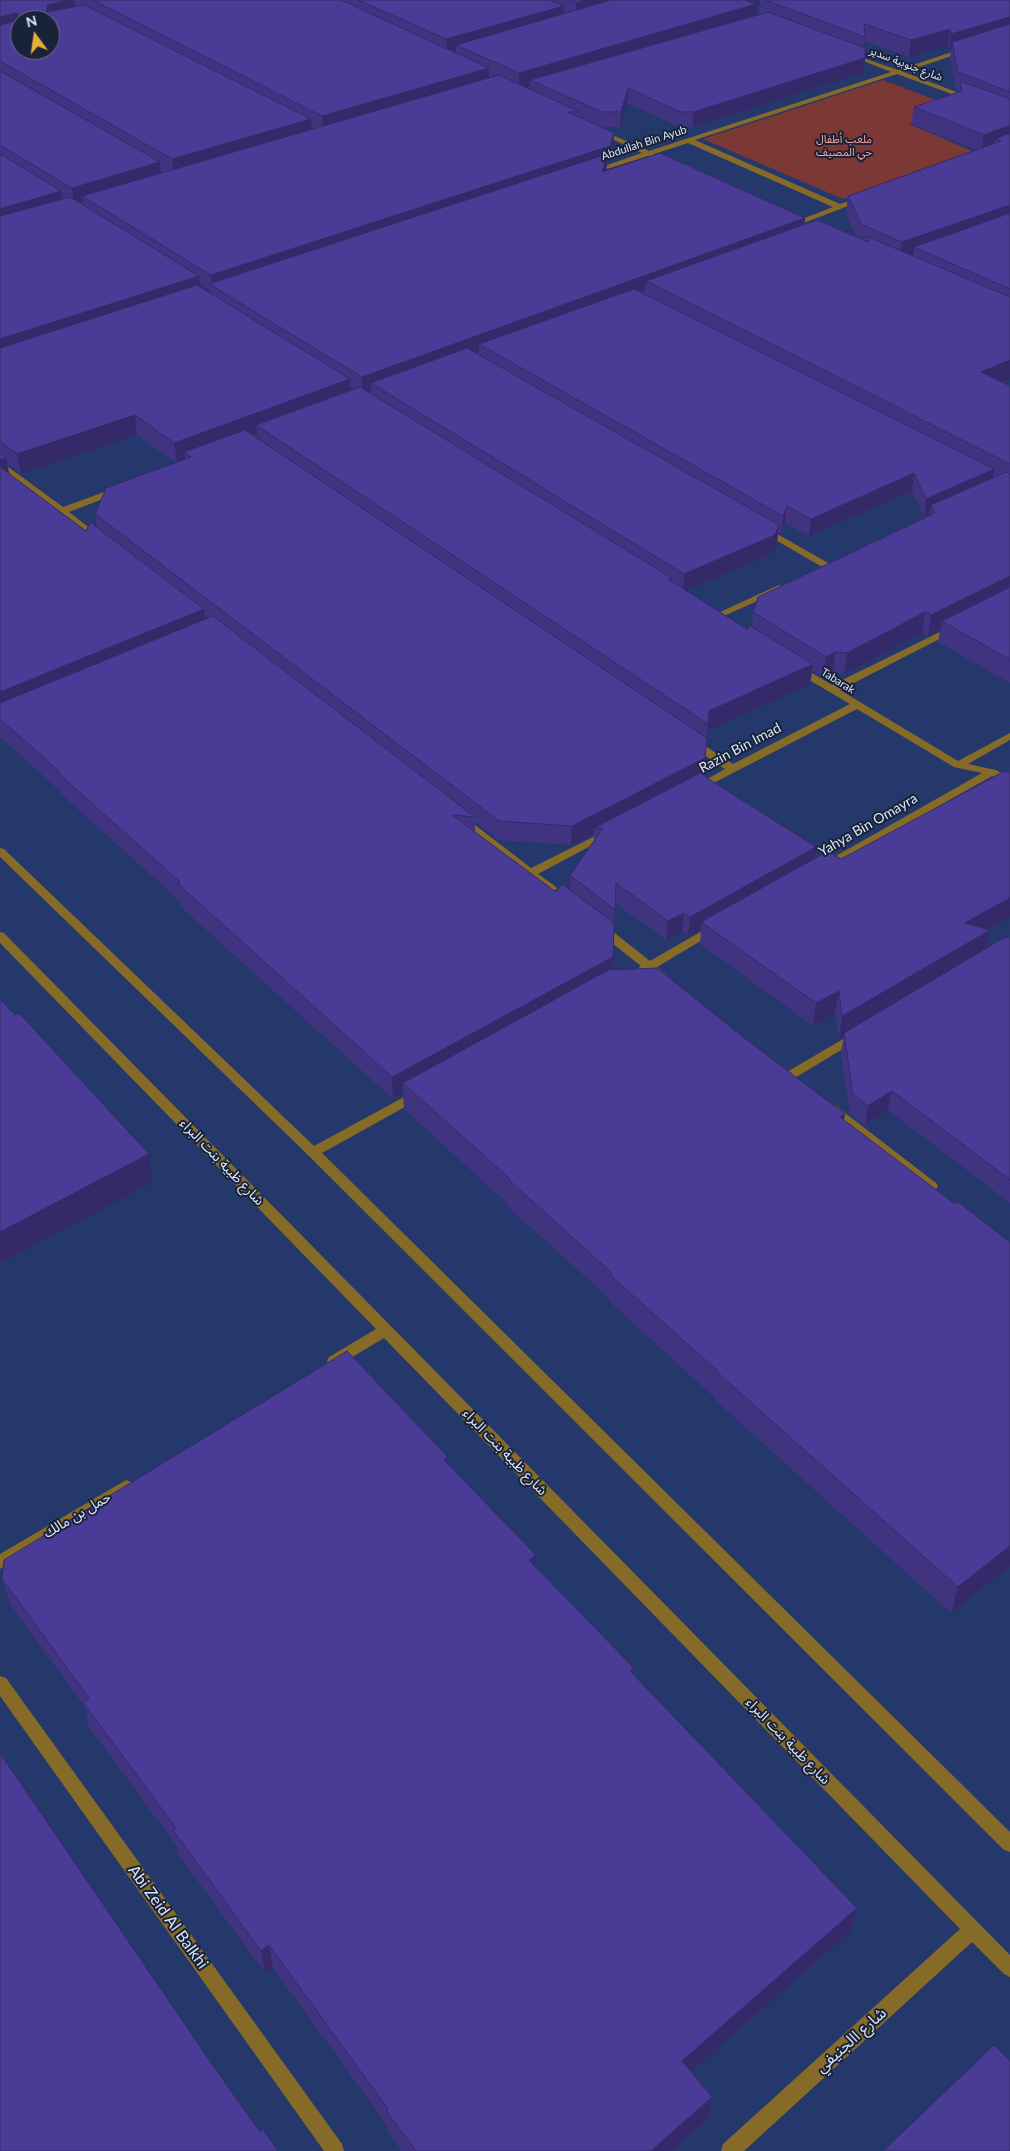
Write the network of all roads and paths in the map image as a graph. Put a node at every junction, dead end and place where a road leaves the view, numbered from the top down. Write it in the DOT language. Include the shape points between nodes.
graph roads {
  1 [pos="972,47"];
  2 [pos="840,50"];
  3 [pos="896,70"];
  4 [pos="975,101"];
  5 [pos="588,126"];
  6 [pos="688,140"];
  7 [pos="647,153"];
  8 [pos="656,157"];
  9 [pos="581,175"];
  10 [pos="866,197"];
  11 [pos="840,207"];
  12 [pos="792,217"];
  13 [pos="0,464"];
  14 [pos="126,486"];
  15 [pos="62,511"];
  16 [pos="750,522"];
  17 [pos="109,547"];
  18 [pos="828,566"];
  19 [pos="792,582"];
  20 [pos="714,617"];
  21 [pos="967,622"];
  22 [pos="789,664"];
  23 [pos="831,690"];
  24 [pos="856,705"];
  25 [pos="683,736"];
  26 [pos="1010,736"];
  27 [pos="958,765"];
  28 [pos="733,769"];
  29 [pos="992,772"];
  30 [pos="1010,783"];
  31 [pos="689,792"];
  32 [pos="453,813"];
  33 [pos="619,828"];
  34 [pos="0,851"];
  35 [pos="531,873"];
  36 [pos="812,874"];
  37 [pos="563,898"];
  38 [pos="594,923"];
  39 [pos="726,923"];
  40 [pos="0,936"];
  41 [pos="648,966"];
  42 [pos="631,976"];
  43 [pos="672,985"];
  44 [pos="865,1030"];
  45 [pos="789,1076"];
  46 [pos="425,1090"];
  47 [pos="819,1099"];
  48 [pos="314,1152"];
  49 [pos="941,1194"];
  50 [pos="386,1330"];
  51 [pos="319,1370"];
  52 [pos="143,1476"];
  53 [pos="0,1562"];
  54 [pos="0,1683"];
  55 [pos="1010,1844"];
  56 [pos="972,1930"];
  57 [pos="1010,1968"];
  58 [pos="335,2151"];
  59 [pos="730,2151"];
  1 -- 3 [label="street, Abdullah Bin Ayub"];
  2 -- 3 [label="street, شارع جنوبية سدير"];
  3 -- 4 [label="street, شارع جنوبية سدير"];
  3 -- 6 [label="street, Abdullah Bin Ayub"];
  5 -- 7 [label="street"];
  6 -- 7 [label="street, Abdullah Bin Ayub"];
  6 -- 11 [label="street"];
  7 -- 8 [label="street"];
  7 -- 9 [label="street, Abdullah Bin Ayub"];
  10 -- 11 [label="street"];
  11 -- 12 [label="street" via="805,223"];
  13 -- 15 [label="street"];
  14 -- 15 [label="street"];
  15 -- 17 [label="street"];
  16 -- 18 [label="street"];
  19 -- 20 [label="street"];
  21 -- 23 [label="street"];
  22 -- 23 [label="street, Tabarak"];
  23 -- 24 [label="street, Tabarak"];
  24 -- 27 [label="street, Tabarak"];
  24 -- 28 [label="street, Razin Bin Imad"];
  25 -- 28 [label="street"];
  26 -- 27 [label="street"];
  27 -- 29 [label="street, Tabarak"];
  28 -- 31 [label="street, Razin Bin Imad"];
  29 -- 30 [label="street, Tabarak"];
  29 -- 36 [label="street, Yahya Bin Omayra"];
  32 -- 35 [label="street"];
  33 -- 35 [label="street"];
  34 -- 48 [label="street"];
  35 -- 37 [label="street"];
  38 -- 41 [label="street"];
  39 -- 41 [label="street"];
  40 -- 50 [label="street, شارع ظبية بنت البراء"];
  41 -- 42 [label="street"];
  41 -- 43 [label="street"];
  44 -- 45 [label="street"];
  46 -- 48 [label="street"];
  47 -- 49 [label="street"];
  48 -- 55 [label="street"];
  50 -- 51 [label="street"];
  50 -- 56 [label="street, شارع ظبية بنت البراء"];
  52 -- 53 [label="street, حمل بن مالك"];
  54 -- 58 [label="street, Abi Zeid Al Balkhi"];
  56 -- 57 [label="street, شارع ظبية بنت البراء"];
  56 -- 59 [label="street, شارع االجنيفي"];
}
